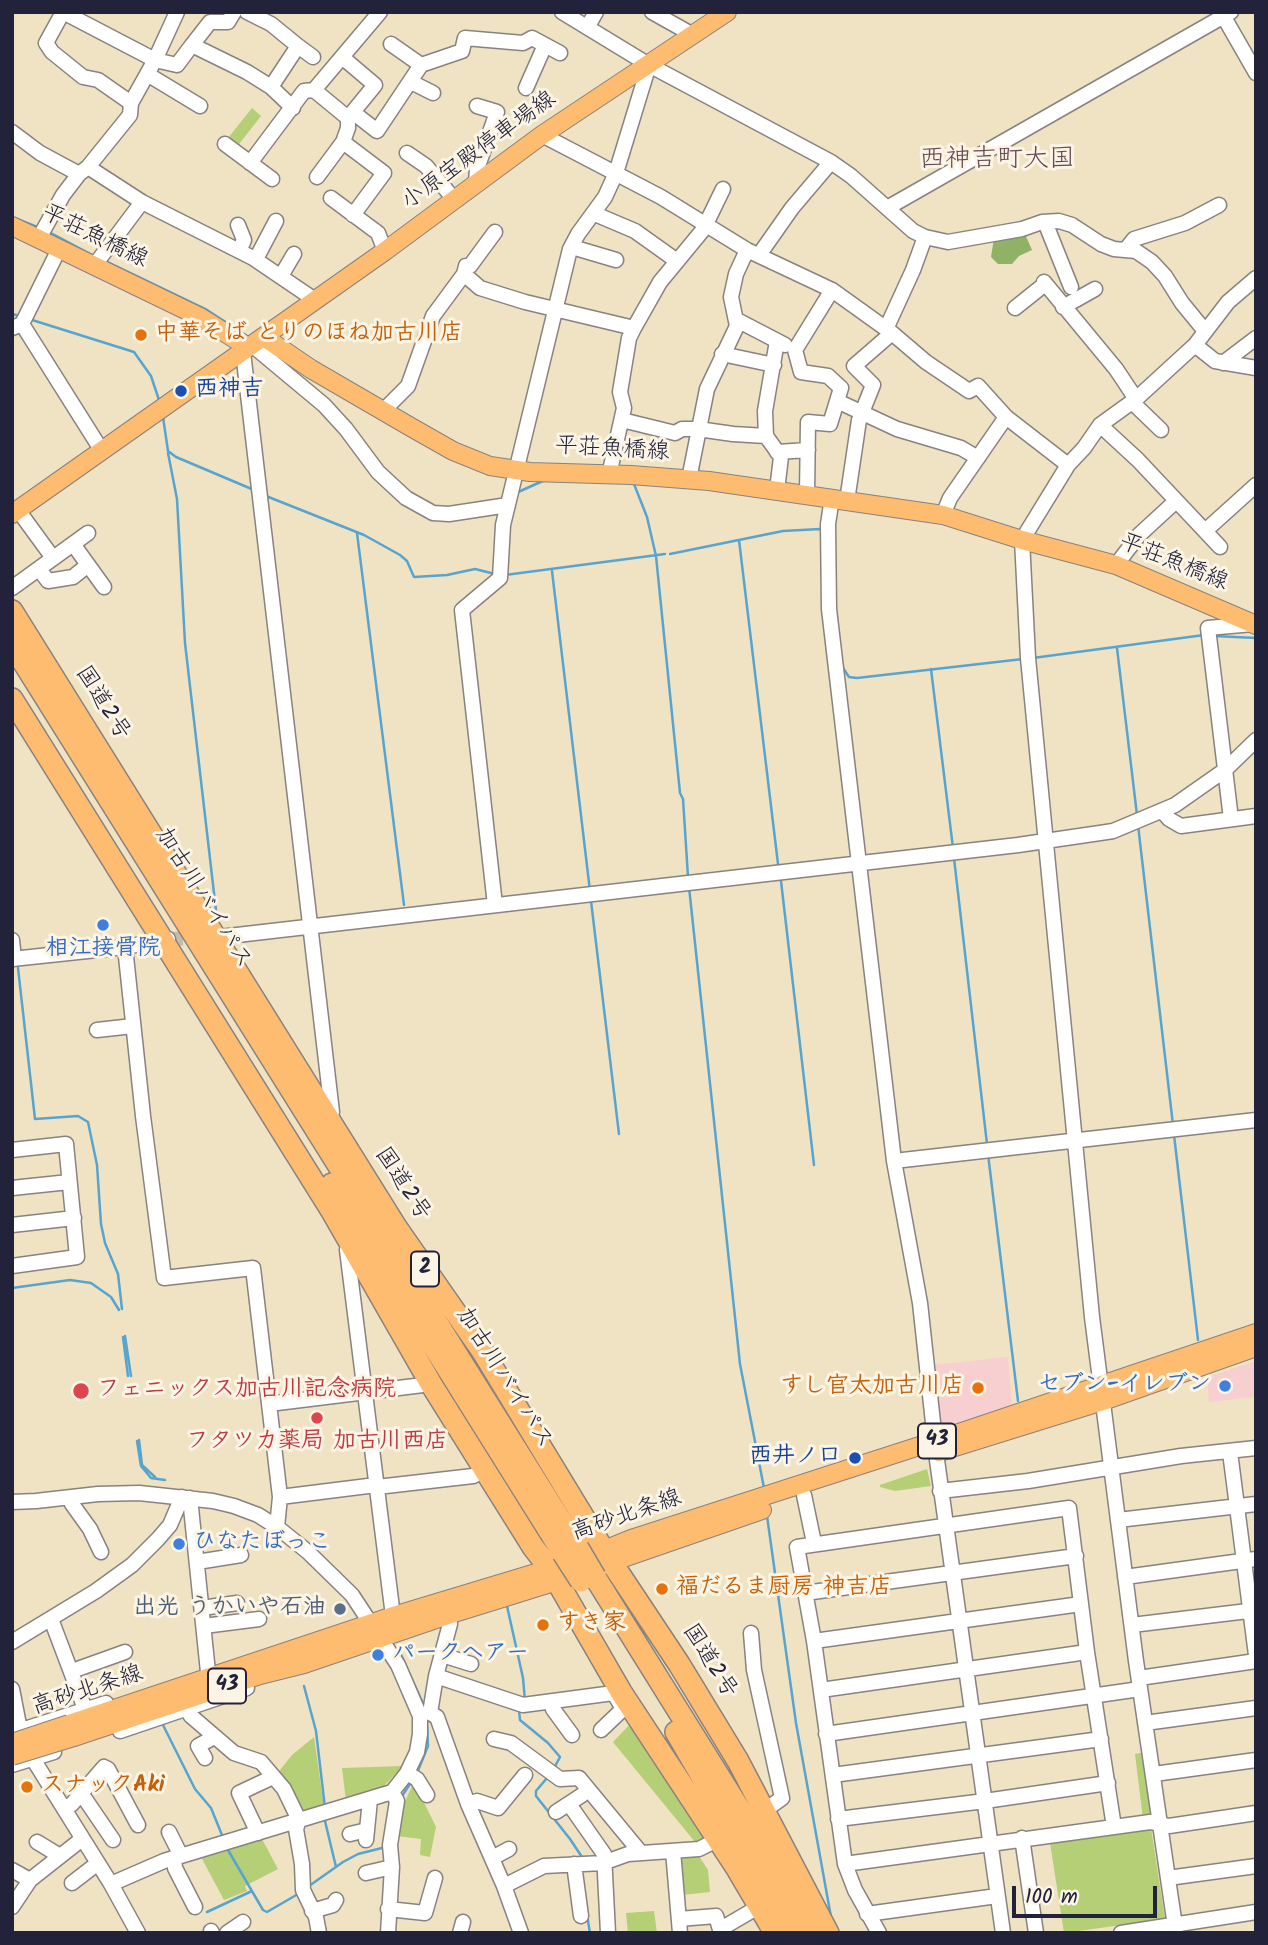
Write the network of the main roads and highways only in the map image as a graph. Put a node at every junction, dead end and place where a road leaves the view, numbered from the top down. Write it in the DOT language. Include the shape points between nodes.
graph roads {
  1 [pos="727,12"];
  2 [pos="12,226"];
  3 [pos="254,344"];
  4 [pos="15,512"];
  5 [pos="12,611"];
  6 [pos="1254,625"];
  7 [pos="12,644"];
  8 [pos="12,671"];
  9 [pos="12,699"];
  10 [pos="388,1260"];
  11 [pos="1256,1333"];
  12 [pos="1256,1347"];
  13 [pos="1102,1392"];
  14 [pos="936,1447"];
  15 [pos="766,1502"];
  16 [pos="608,1556"];
  17 [pos="562,1563"];
  18 [pos="588,1579"];
  19 [pos="377,1630"];
  20 [pos="72,1730"];
  21 [pos="15,1735"];
  22 [pos="12,1756"];
  23 [pos="784,1884"];
  24 [pos="775,1933"];
  25 [pos="792,1933"];
  26 [pos="809,1933"];
  27 [pos="828,1933"];
  1 -- 3 [label="main road, 小原宝殿停車場線" via="542,135"];
  2 -- 3 [label="main road, 平荘魚橋線" via="43,232 59,249"];
  3 -- 4 [label="main road, 小原宝殿停車場線"];
  3 -- 6 [label="main road, 平荘魚橋線" via="311,369 453,451 491,466 690,479 943,515 1116,565"];
  5 -- 16 [label="highway, 国道2号 / 2" via="212,938 396,1227 483,1352"];
  7 -- 10 [label="highway, 加古川バイパス / 2"];
  8 -- 10 [label="highway, 加古川バイパス / 2"];
  9 -- 17 [label="highway, 2" via="165,939 533,1546"];
  10 -- 16 [label="highway" via="432,1299 550,1472 591,1541"];
  10 -- 17 [label="highway, 加古川バイパス / 2"];
  11 -- 13 [label="main road, 高砂北条線 / 43"];
  12 -- 13 [label="main road, 高砂北条線 / 43"];
  13 -- 14 [label="main road, 高砂北条線 / 43"];
  14 -- 15 [label="main road, 高砂北条線 / 43"];
  14 -- 15 [label="main road, 高砂北条線 / 43" via="804,1495"];
  15 -- 16 [label="main road, 高砂北条線 / 43" via="631,1539"];
  16 -- 17 [label="main road, 高砂北条線 / 43"];
  16 -- 23 [label="highway" via="618,1584 754,1805"];
  16 -- 27 [label="highway, 国道2号 / 2" via="737,1761"];
  17 -- 18 [label="highway, 加古川バイパス / 2, bridge"];
  17 -- 19 [label="main road, 高砂北条線 / 43" via="448,1615"];
  17 -- 19 [label="main road, 高砂北条線 / 43" via="393,1616"];
  17 -- 24 [label="highway, 2" via="617,1693"];
  17 -- 25 [label="highway" via="572,1591 678,1766"];
  18 -- 23 [label="highway, 加古川バイパス / 2"];
  18 -- 25 [label="highway, 加古川バイパス / 2"];
  19 -- 20 [label="main road, 高砂北条線 / 43" via="276,1656"];
  19 -- 20 [label="main road, 高砂北条線 / 43" via="304,1664"];
  20 -- 21 [label="main road, 高砂北条線 / 43, bridge"];
  20 -- 22 [label="main road, 高砂北条線 / 43, bridge"];
  23 -- 26 [label="highway, 加古川バイパス / 2"];
}
